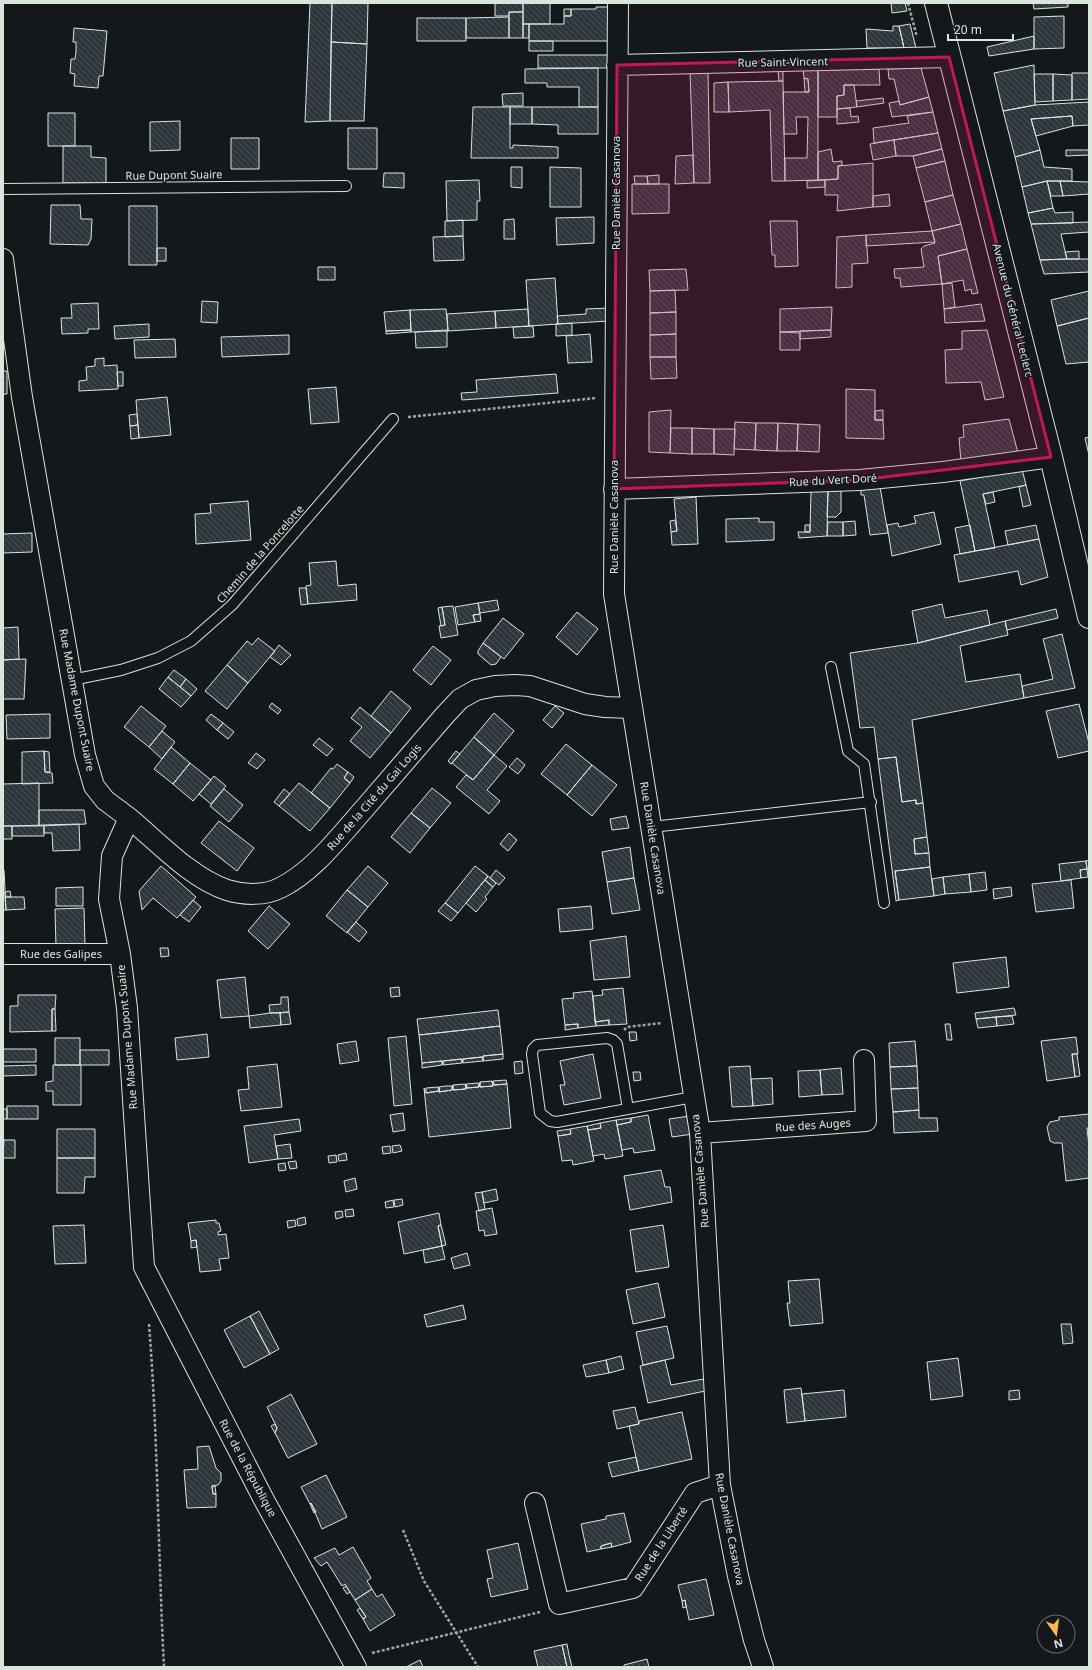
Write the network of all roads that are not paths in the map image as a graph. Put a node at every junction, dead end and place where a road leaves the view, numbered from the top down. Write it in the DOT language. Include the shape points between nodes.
graph roads {
  1 [pos="618,3"];
  2 [pos="936,3"];
  3 [pos="949,57"];
  4 [pos="617,65"];
  5 [pos="346,186"];
  6 [pos="3,189"];
  7 [pos="3,259"];
  8 [pos="393,419"];
  9 [pos="1051,458"];
  10 [pos="614,489"];
  11 [pos="1089,617"];
  12 [pos="831,667"];
  13 [pos="72,680"];
  14 [pos="631,708"];
  15 [pos="871,802"];
  16 [pos="129,818"];
  17 [pos="652,827"];
  18 [pos="884,903"];
  19 [pos="3,954"];
  20 [pos="120,954"];
  21 [pos="864,1060"];
  22 [pos="693,1097"];
  23 [pos="628,1109"];
  24 [pos="700,1134"];
  25 [pos="144,1267"];
  26 [pos="720,1485"];
  27 [pos="535,1503"];
  28 [pos="354,1663"];
  29 [pos="763,1667"];
  1 -- 4 [label="street, Rue Danièle Casanova"];
  2 -- 3 [label="main road, Avenue du Général Leclerc"];
  3 -- 4 [label="street, Rue Saint-Vincent"];
  3 -- 9 [label="main road, Avenue du Général Leclerc"];
  4 -- 10 [label="street, Rue Danièle Casanova"];
  5 -- 6 [label="lane, Rue Dupont Suaire"];
  7 -- 13 [label="street, Rue Madame Dupont Suaire" via="24,405"];
  8 -- 13 [label="lane, Chemin de la Poncelotte" via="232,605 191,640 151,660 121,670"];
  9 -- 10 [label="street, Rue du Vert Doré" via="860,480"];
  9 -- 11 [label="main road, Avenue du Général Leclerc"];
  10 -- 14 [label="street, Rue Danièle Casanova" via="614,594"];
  12 -- 15 [label="lane" via="848,751 864,764"];
  13 -- 16 [label="street, Rue Madame Dupont Suaire" via="85,755 94,786 105,800"];
  14 -- 16 [label="street, Rue de la Cité du Gai Logis" via="585,704 530,686 495,686 476,690 460,699 445,715 336,842 297,877 280,888 262,893 244,894 210,883 194,873"];
  14 -- 17 [label="street, Rue Danièle Casanova"];
  15 -- 17 [label="lane"];
  15 -- 18 [label="lane"];
  16 -- 20 [label="street, Rue Madame Dupont Suaire" via="112,856 109,899"];
  17 -- 22 [label="street, Rue Danièle Casanova"];
  19 -- 20 [label="street, Rue des Galipes"];
  20 -- 25 [label="street, Rue Madame Dupont Suaire" via="128,1015"];
  21 -- 24 [label="street, Rue des Auges" via="866,1121"];
  22 -- 23 [label="lane"];
  22 -- 24 [label="street, Rue Danièle Casanova"];
  23 -- 23 [label="lane" via="617,1044 613,1040 607,1038 537,1046 533,1049 540,1113 550,1122"];
  24 -- 26 [label="street, Rue Danièle Casanova"];
  25 -- 28 [label="street, Rue de la République" via="263,1498"];
  26 -- 27 [label="street, Rue de la Liberté" via="696,1492 633,1588 559,1604"];
  26 -- 29 [label="street, Rue Danièle Casanova" via="738,1576"];
}
